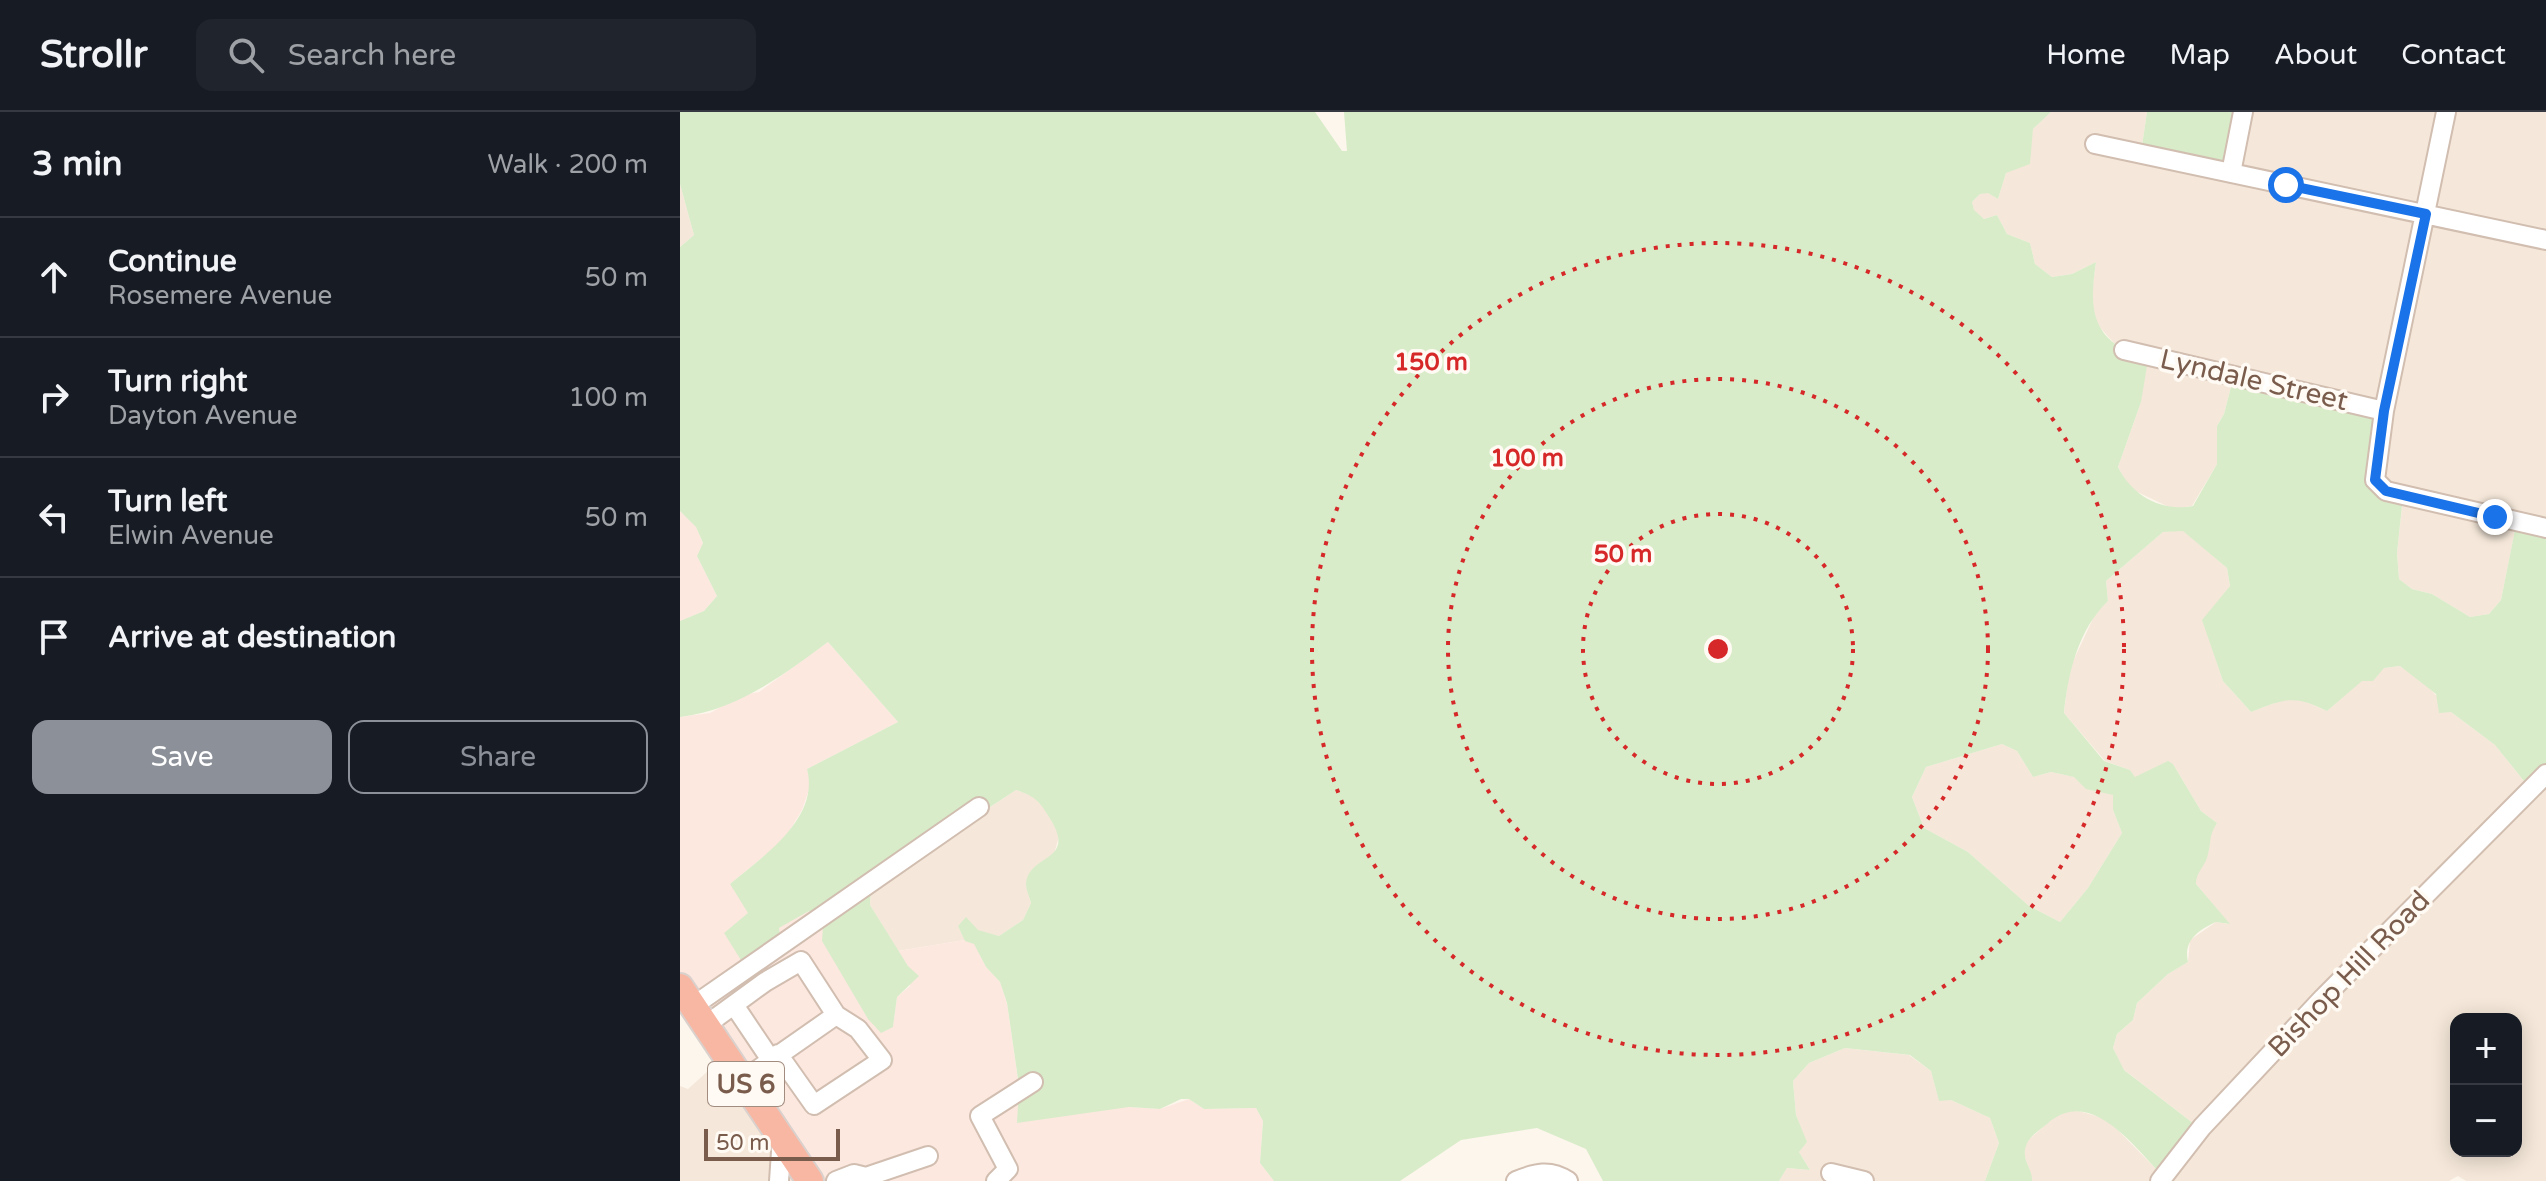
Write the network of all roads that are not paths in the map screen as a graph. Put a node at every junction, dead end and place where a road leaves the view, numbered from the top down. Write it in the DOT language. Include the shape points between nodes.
graph roads {
  1 [pos="2243,112"];
  2 [pos="2446,112"];
  3 [pos="2095,144"];
  4 [pos="2231,173"];
  5 [pos="2426,214"];
  6 [pos="2546,240"];
  7 [pos="2124,350"];
  8 [pos="2384,411"];
  9 [pos="2546,528"];
  10 [pos="2546,774"];
  11 [pos="979,807"];
  12 [pos="734,1005"];
  13 [pos="693,1006"];
  14 [pos="836,1015"];
  15 [pos="774,1057"];
  16 [pos="743,1080"];
  17 [pos="1033,1082"];
  18 [pos="782,1137"];
  19 [pos="928,1156"];
  20 [pos="1831,1173"];
  21 [pos="1006,1177"];
  22 [pos="866,1179"];
  23 [pos="779,1181"];
  24 [pos="810,1181"];
  25 [pos="836,1181"];
  26 [pos="1516,1181"];
  27 [pos="1568,1181"];
  28 [pos="1864,1181"];
  29 [pos="2160,1181"];
  1 -- 4 [label="street"];
  2 -- 5 [label="street"];
  3 -- 4 [label="street"];
  4 -- 5 [label="street"];
  5 -- 6 [label="street"];
  5 -- 8 [label="street"];
  7 -- 8 [label="street, Lyndale Street"];
  8 -- 9 [label="street" via="2375,480 2386,491"];
  10 -- 29 [label="street, Bishop Hill Road" via="2323,998 2202,1127"];
  11 -- 13 [label="street"];
  12 -- 13 [label="street"];
  12 -- 14 [label="street" via="801,961"];
  12 -- 15 [label="street"];
  13 -- 16 [label="highway, US 6"];
  14 -- 15 [label="street"];
  14 -- 15 [label="street" via="858,1029 882,1060 814,1105"];
  15 -- 16 [label="street"];
  16 -- 18 [label="highway, US 6"];
  17 -- 21 [label="street" via="980,1116"];
  18 -- 23 [label="street"];
  18 -- 24 [label="highway, US 6"];
  19 -- 22 [label="street"];
  20 -- 28 [label="street"];
  22 -- 25 [label="street" via="854,1174"];
  26 -- 27 [label="street" via="1537,1172"];
}
